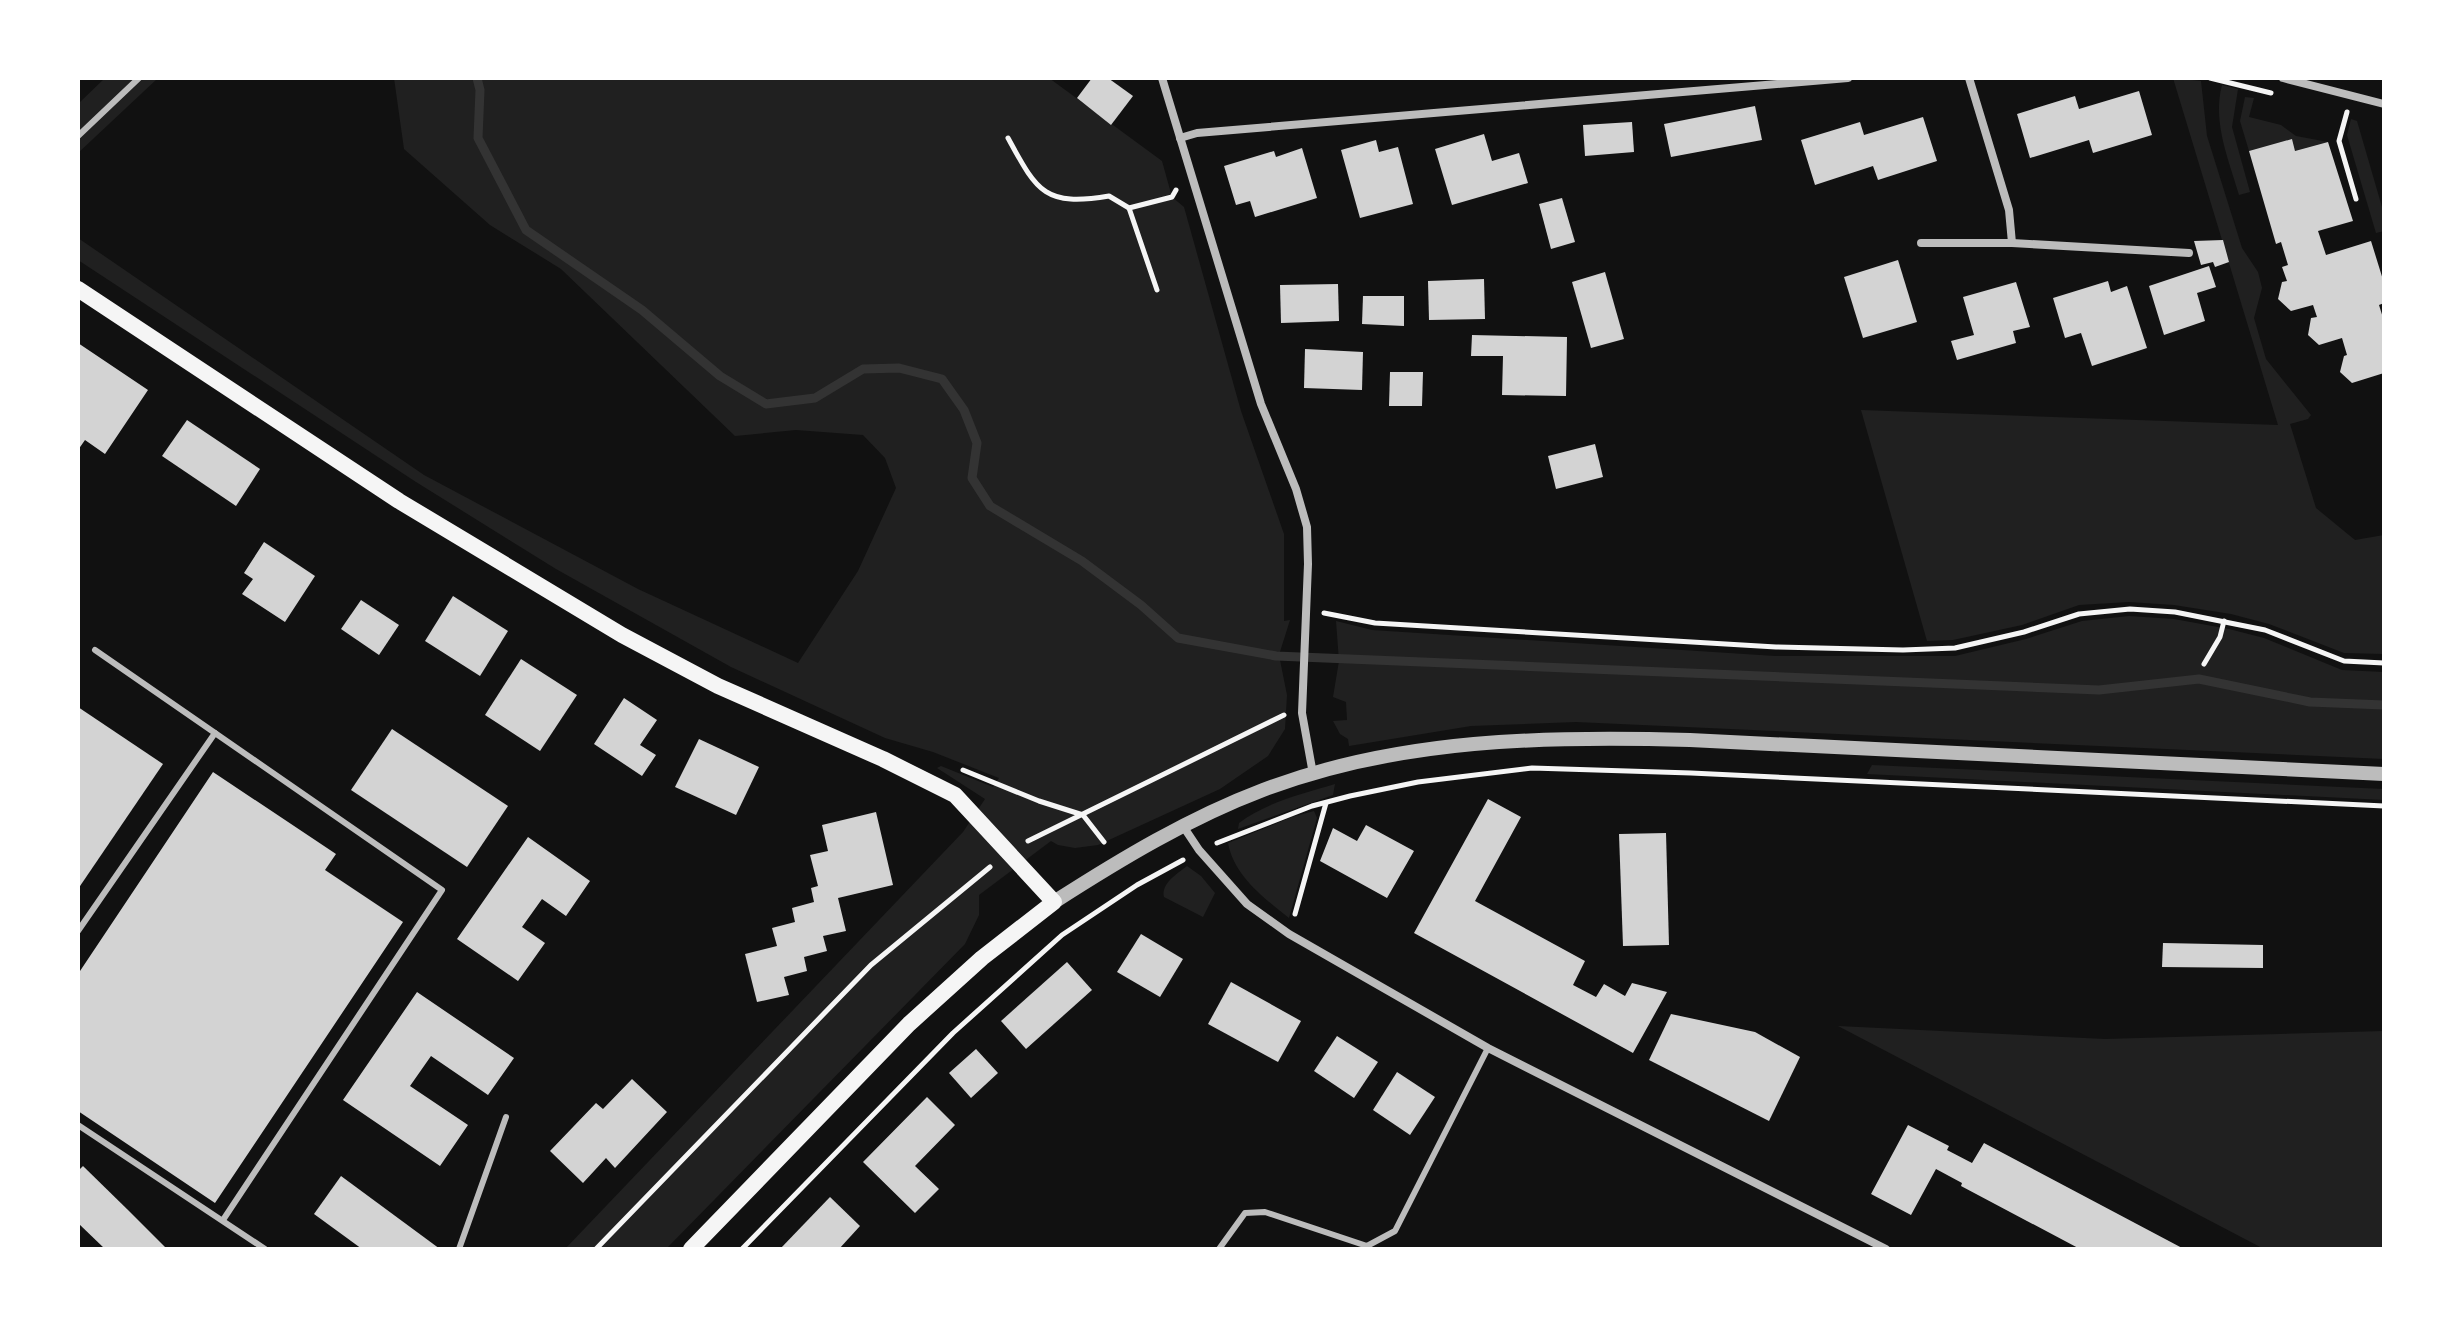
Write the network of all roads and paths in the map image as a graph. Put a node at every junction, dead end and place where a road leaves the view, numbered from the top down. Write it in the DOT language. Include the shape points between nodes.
graph roads {
  1 [pos="139,78"];
  2 [pos="1162,78"];
  3 [pos="1848,78"];
  4 [pos="1969,78"];
  5 [pos="2283,78"];
  6 [pos="2384,104"];
  7 [pos="2347,112"];
  8 [pos="78,136"];
  9 [pos="1008,138"];
  10 [pos="1180,138"];
  11 [pos="1172,197"];
  12 [pos="2356,199"];
  13 [pos="1129,208"];
  14 [pos="1921,243"];
  15 [pos="2012,243"];
  16 [pos="2189,253"];
  17 [pos="78,289"];
  18 [pos="1157,290"];
  19 [pos="1325,613"];
  20 [pos="2224,621"];
  21 [pos="95,650"];
  22 [pos="2384,663"];
  23 [pos="2204,664"];
  24 [pos="1285,715"];
  25 [pos="215,733"];
  26 [pos="956,767"];
  27 [pos="1313,774"];
  28 [pos="2384,774"];
  29 [pos="1326,803"];
  30 [pos="2384,806"];
  31 [pos="1083,815"];
  32 [pos="1183,826"];
  33 [pos="1037,835"];
  34 [pos="1104,842"];
  35 [pos="1199,850"];
  36 [pos="983,872"];
  37 [pos="1054,902"];
  38 [pos="78,931"];
  39 [pos="1289,934"];
  40 [pos="1488,1048"];
  41 [pos="506,1117"];
  42 [pos="78,1125"];
  43 [pos="223,1220"];
  44 [pos="265,1249"];
  45 [pos="459,1249"];
  46 [pos="596,1249"];
  47 [pos="691,1249"];
  48 [pos="742,1249"];
  49 [pos="1219,1249"];
  50 [pos="1886,1249"];
  1 -- 8 [label="lane"];
  2 -- 10 [label="street"];
  3 -- 10 [label="street"];
  4 -- 15 [label="street" via="2009,210"];
  5 -- 6 [label="street"];
  7 -- 12 [label="path" via="2339,141"];
  9 -- 13 [label="path" via="1030,178 1045,193 1085,200 1109,196"];
  10 -- 27 [label="street" via="1261,404 1307,527 1302,713"];
  11 -- 13 [label="path"];
  13 -- 18 [label="path"];
  14 -- 15 [label="street"];
  15 -- 16 [label="street"];
  17 -- 37 [label="main road" via="399,501 622,635 718,686 955,795"];
  19 -- 20 [label="path" via="1375,623 1903,650 1955,648 2079,614 2130,609"];
  20 -- 22 [label="path" via="2265,630 2344,661"];
  20 -- 23 [label="path"];
  21 -- 25 [label="lane"];
  24 -- 31 [label="path"];
  25 -- 38 [label="lane"];
  25 -- 43 [label="lane" via="442,890"];
  26 -- 31 [label="path"];
  27 -- 28 [label="street" via="1474,742 1577,737"];
  27 -- 32 [label="street"];
  29 -- 30 [label="path" via="1418,782 1532,768"];
  29 -- 35 [label="path"];
  29 -- 39 [label="path"];
  31 -- 33 [label="path"];
  31 -- 34 [label="path"];
  32 -- 35 [label="street"];
  32 -- 37 [label="street"];
  35 -- 39 [label="street" via="1247,904"];
  35 -- 48 [label="path" via="1062,935 953,1033"];
  36 -- 46 [label="path" via="871,965"];
  37 -- 47 [label="main road" via="909,1024"];
  39 -- 40 [label="street"];
  40 -- 49 [label="lane" via="1395,1231 1367,1246 1265,1212 1245,1213"];
  40 -- 50 [label="street"];
  41 -- 45 [label="lane"];
  42 -- 43 [label="lane"];
  43 -- 44 [label="lane"];
}
